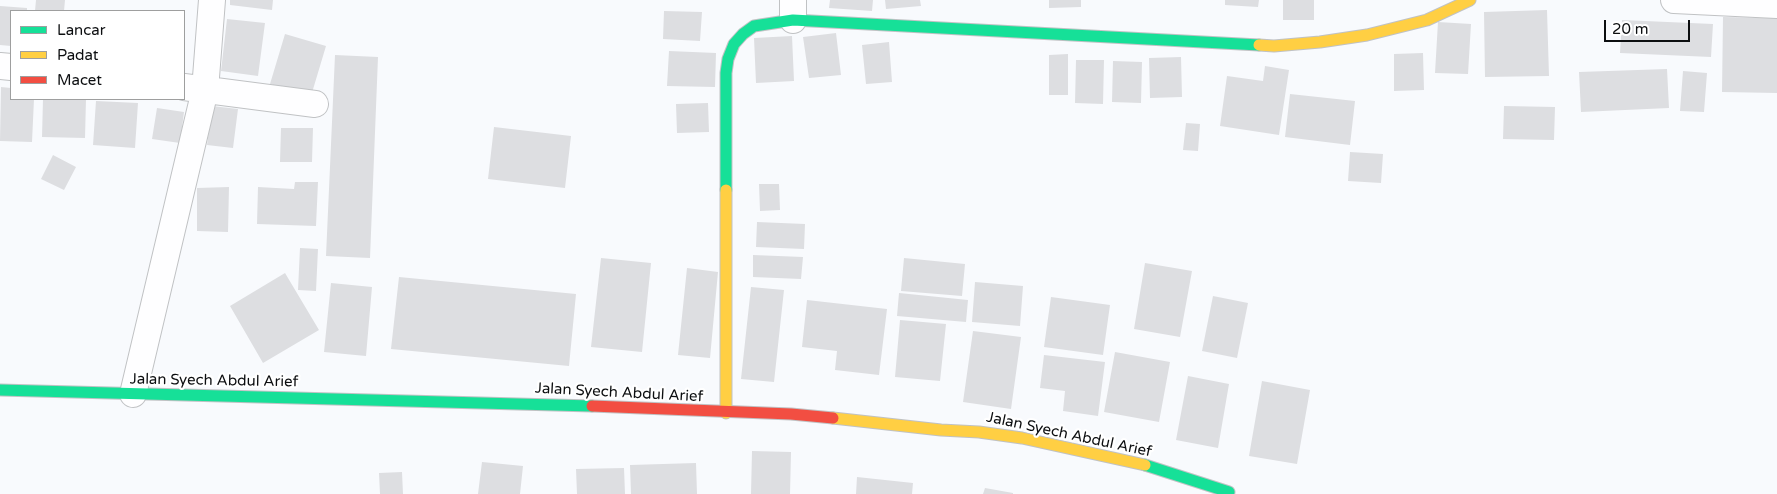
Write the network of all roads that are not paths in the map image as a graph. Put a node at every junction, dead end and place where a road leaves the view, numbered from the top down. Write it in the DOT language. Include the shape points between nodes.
graph roads {
  1 [pos="212,0"];
  2 [pos="1470,0"];
  3 [pos="1674,0"];
  4 [pos="1777,5"];
  5 [pos="793,10"];
  6 [pos="194,88"];
  7 [pos="314,104"];
  8 [pos="0,390"];
  9 [pos="133,394"];
  10 [pos="726,413"];
  11 [pos="1229,492"];
  1 -- 6 [label="street"];
  2 -- 5 [label="street" via="1426,20 1367,35 1274,46"];
  3 -- 4 [label="street"];
  5 -- 10 [label="street" via="754,26 734,44 728,58"];
  6 -- 7 [label="street"];
  6 -- 9 [label="street"];
  8 -- 9 [label="street, Jalan Syech Abdul Arief"];
  9 -- 10 [label="street, Jalan Syech Abdul Arief" via="502,403"];
  10 -- 11 [label="street, Jalan Syech Abdul Arief" via="791,414 1022,438 1148,466"];
}
